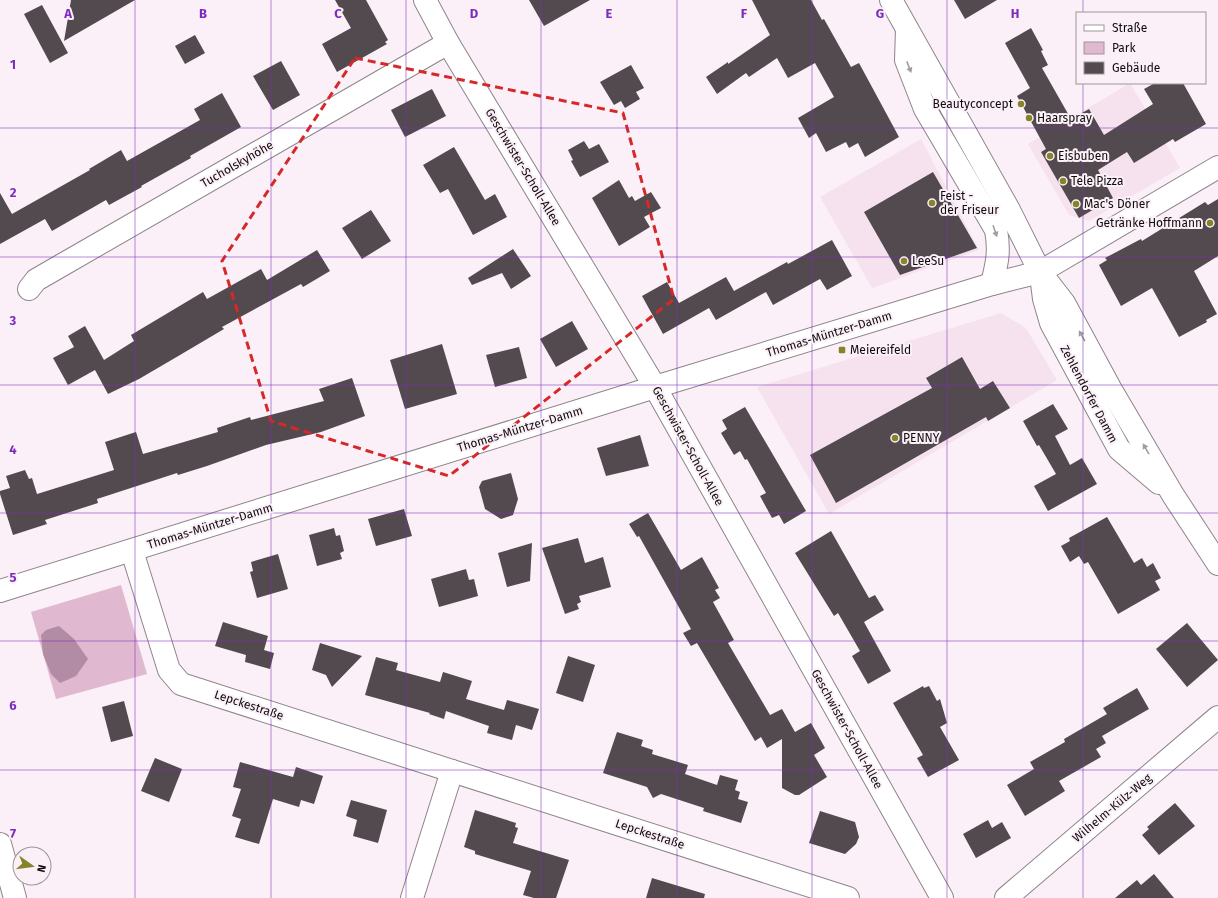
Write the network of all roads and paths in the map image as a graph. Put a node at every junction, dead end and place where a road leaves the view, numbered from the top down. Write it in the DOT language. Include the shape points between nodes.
graph roads {
  1 [pos="425,0"];
  2 [pos="891,0"];
  3 [pos="907,29"];
  4 [pos="448,43"];
  5 [pos="1218,167"];
  6 [pos="1040,272"];
  7 [pos="992,284"];
  8 [pos="29,289"];
  9 [pos="655,387"];
  10 [pos="132,551"];
  11 [pos="1218,564"];
  12 [pos="0,591"];
  13 [pos="1218,717"];
  14 [pos="452,771"];
  15 [pos="0,844"];
  16 [pos="15,898"];
  17 [pos="412,898"];
  18 [pos="848,898"];
  19 [pos="942,898"];
  20 [pos="1006,898"];
  1 -- 4 [label="street, Geschwister-Scholl-Allee"];
  2 -- 3 [label="street, Zehlendorfer Damm"];
  3 -- 6 [label="street, Zehlendorfer Damm" via="1009,210"];
  3 -- 7 [label="street, one-way" via="906,60 925,109 996,230 999,258"];
  4 -- 8 [label="street, Tucholskyhöhe" via="36,280"];
  4 -- 9 [label="street, Geschwister-Scholl-Allee"];
  5 -- 6 [label="street"];
  6 -- 7 [label="street, Thomas-Müntzer-Damm"];
  6 -- 11 [label="street, Zehlendorfer Damm" via="1064,303 1173,495"];
  7 -- 9 [label="street, Thomas-Müntzer-Damm"];
  9 -- 10 [label="street, Thomas-Müntzer-Damm"];
  9 -- 19 [label="street, Geschwister-Scholl-Allee"];
  10 -- 12 [label="street, Thomas-Müntzer-Damm"];
  10 -- 14 [label="street, Lepckestraße" via="169,670 181,684"];
  13 -- 20 [label="street, Wilhelm-Külz-Weg"];
  14 -- 17 [label="street"];
  14 -- 18 [label="street, Lepckestraße"];
  15 -- 16 [label="street"];
}
